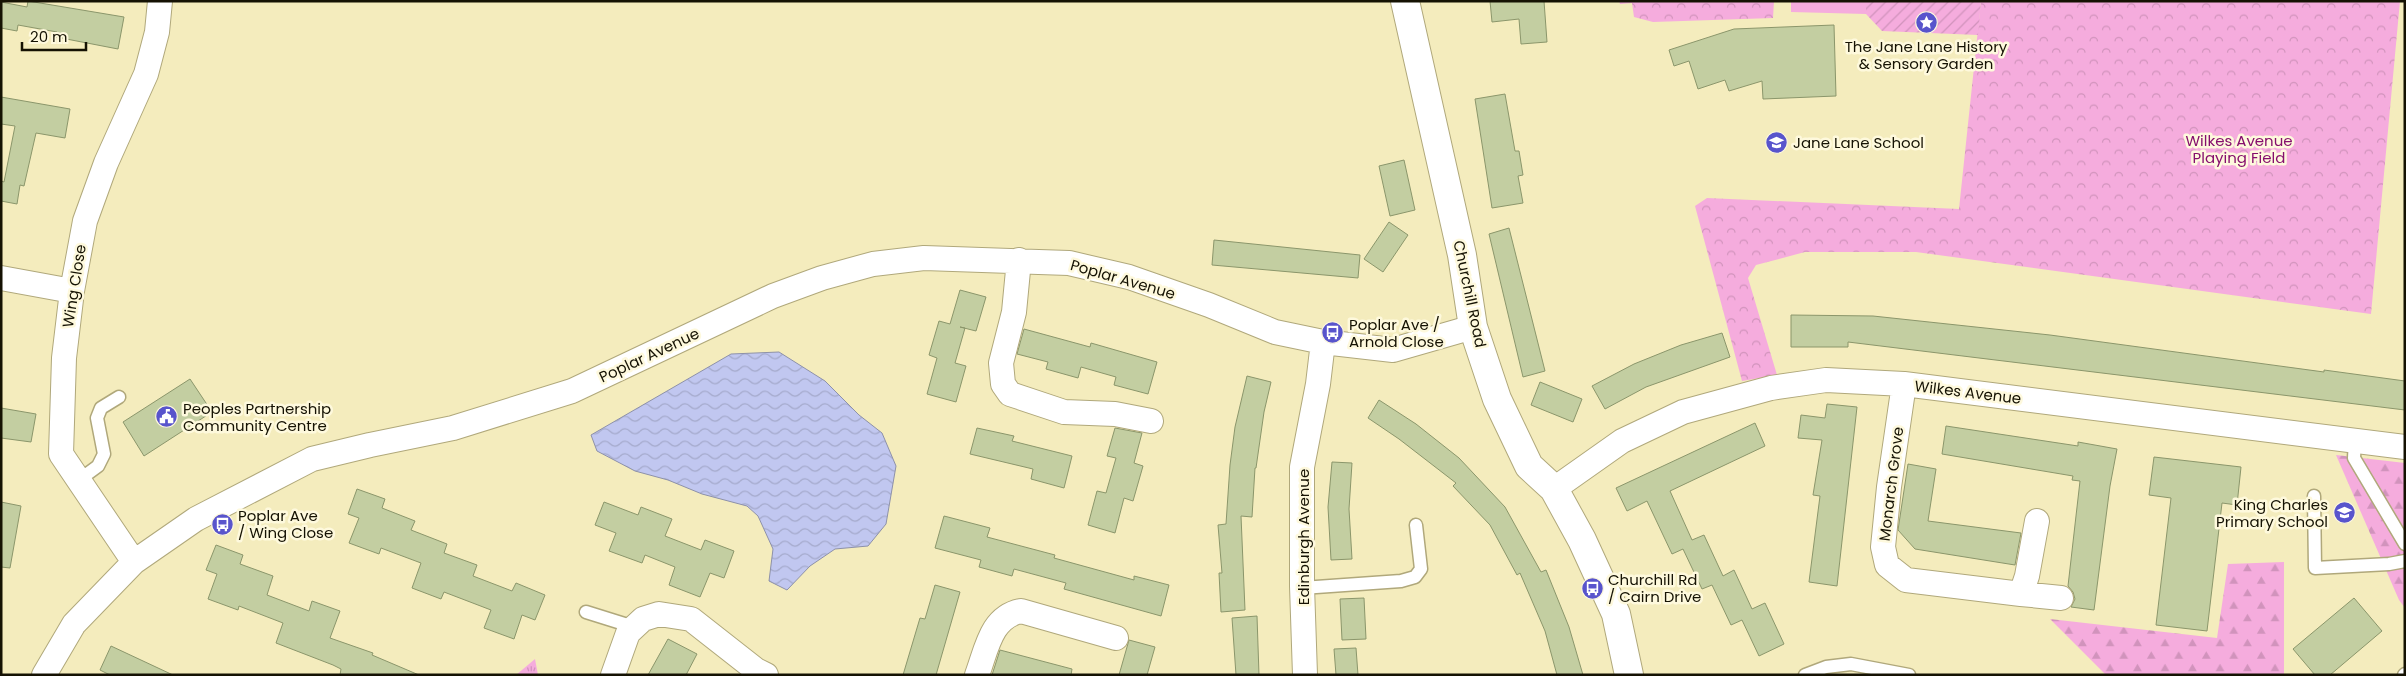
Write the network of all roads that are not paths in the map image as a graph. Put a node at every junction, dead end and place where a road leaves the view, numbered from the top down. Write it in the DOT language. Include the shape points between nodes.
graph roads {
  1 [pos="160,1"];
  2 [pos="1406,1"];
  3 [pos="1019,260"];
  4 [pos="1,278"];
  5 [pos="72,291"];
  6 [pos="1473,326"];
  7 [pos="1323,342"];
  8 [pos="1904,384"];
  9 [pos="119,397"];
  10 [pos="1151,421"];
  11 [pos="2355,440"];
  12 [pos="2405,447"];
  13 [pos="78,480"];
  14 [pos="1554,489"];
  15 [pos="2314,496"];
  16 [pos="2037,521"];
  17 [pos="1416,525"];
  18 [pos="2405,544"];
  19 [pos="2405,561"];
  20 [pos="134,562"];
  21 [pos="1302,588"];
  22 [pos="2021,594"];
  23 [pos="2061,598"];
  24 [pos="586,612"];
  25 [pos="634,627"];
  26 [pos="1116,638"];
  27 [pos="44,675"];
  28 [pos="613,675"];
  29 [pos="766,675"];
  30 [pos="977,675"];
  31 [pos="1305,675"];
  32 [pos="1629,675"];
  33 [pos="1805,675"];
  34 [pos="1909,675"];
  1 -- 5 [label="street, Wing Close" via="157,32 146,74 106,163 85,221"];
  2 -- 6 [label="street, Churchill Road" via="1462,255"];
  3 -- 7 [label="street, Poplar Avenue" via="1069,263 1129,278 1275,332"];
  3 -- 10 [label="street" via="1014,312 1001,363 1003,384 1010,394 1064,412 1115,414"];
  3 -- 20 [label="street, Poplar Avenue" via="924,258 873,264 822,278 773,296 572,391 453,428 312,459 196,519"];
  4 -- 5 [label="street"];
  5 -- 13 [label="street, Wing Close" via="64,358 61,454"];
  6 -- 7 [label="street, Poplar Avenue" via="1393,350"];
  6 -- 14 [label="street, Churchill Road" via="1504,418 1528,466"];
  7 -- 21 [label="street, Edinburgh Avenue" via="1302,467"];
  8 -- 11 [label="street, Wilkes Avenue"];
  8 -- 14 [label="street, Wilkes Avenue" via="1826,380 1772,388 1683,412 1622,441"];
  8 -- 22 [label="street, Monarch Grove" via="1883,547 1887,565 1906,580"];
  9 -- 13 [label="lane" via="101,408 97,418 104,454 98,466"];
  11 -- 12 [label="street, Wilkes Avenue"];
  11 -- 18 [label="lane" via="2354,458"];
  13 -- 20 [label="street, Wing Close"];
  14 -- 32 [label="street, Churchill Road" via="1616,614"];
  15 -- 19 [label="lane" via="2314,568"];
  16 -- 22 [label="street"];
  17 -- 21 [label="lane" via="1421,570 1415,577 1401,581"];
  20 -- 27 [label="street, Poplar Avenue" via="74,624"];
  21 -- 31 [label="street, Edinburgh Avenue"];
  22 -- 23 [label="street, Monarch Grove"];
  24 -- 25 [label="lane"];
  25 -- 28 [label="street" via="628,633"];
  25 -- 29 [label="street" via="643,619 659,614 691,619"];
  26 -- 30 [label="street" via="1021,611 1010,613 999,621"];
  33 -- 34 [label="lane" via="1826,667 1851,664"];
}
